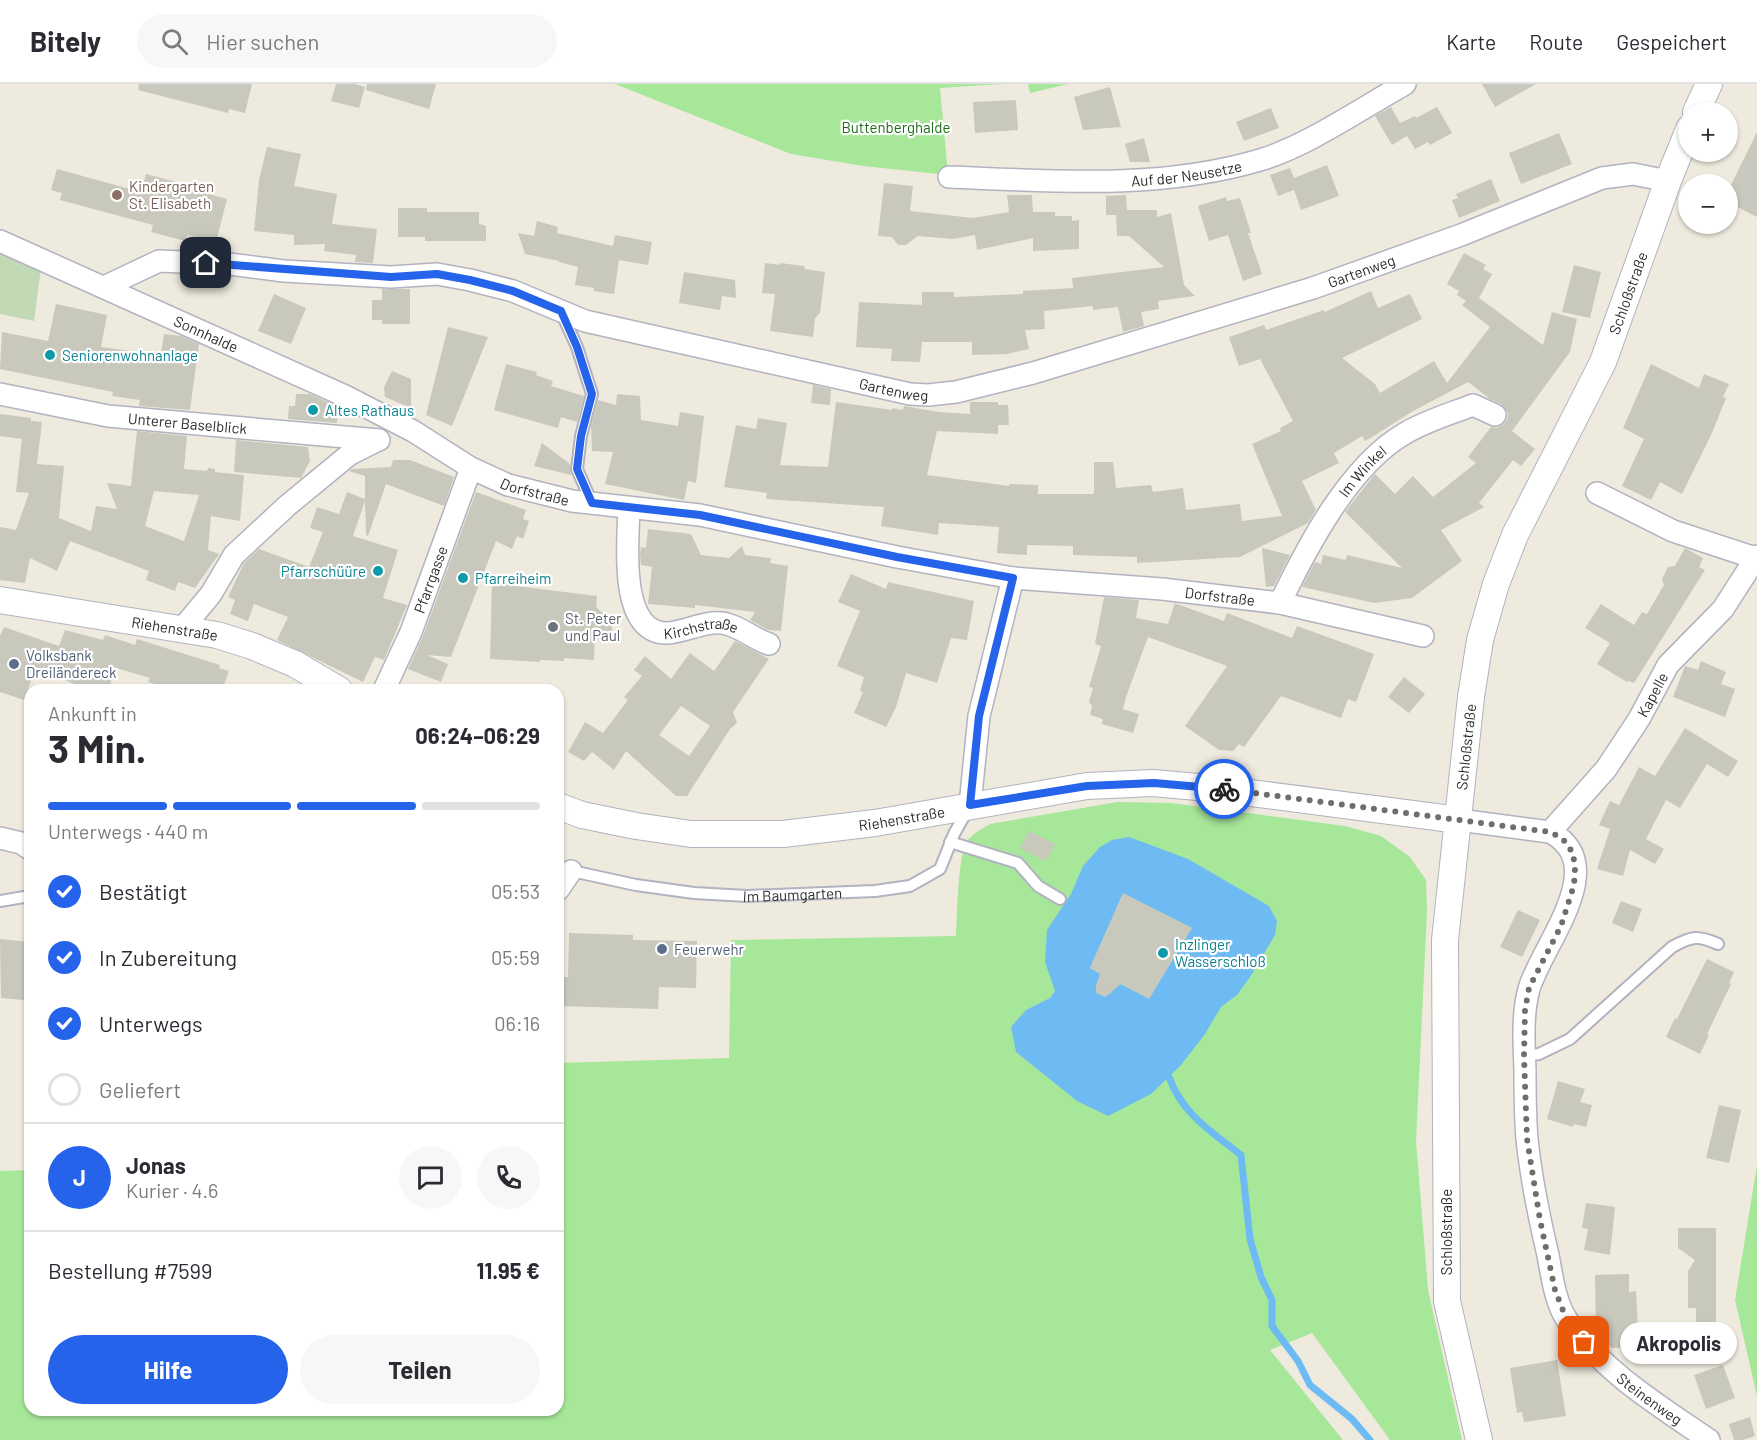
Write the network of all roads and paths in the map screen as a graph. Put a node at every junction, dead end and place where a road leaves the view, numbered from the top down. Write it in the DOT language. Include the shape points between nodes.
graph roads {
  1 [pos="1405,84"];
  2 [pos="1709,84"];
  3 [pos="1701,102"];
  4 [pos="1678,156"];
  5 [pos="949,177"];
  6 [pos="1668,181"];
  7 [pos="0,240"];
  8 [pos="105,287"];
  9 [pos="561,311"];
  10 [pos="0,394"];
  11 [pos="1495,415"];
  12 [pos="413,431"];
  13 [pos="378,440"];
  14 [pos="471,468"];
  15 [pos="1597,493"];
  16 [pos="592,503"];
  17 [pos="629,509"];
  18 [pos="1756,557"];
  19 [pos="1013,578"];
  20 [pos="0,600"];
  21 [pos="1280,603"];
  22 [pos="183,629"];
  23 [pos="1424,636"];
  24 [pos="769,644"];
  25 [pos="329,684"];
  26 [pos="387,684"];
  27 [pos="970,805"];
  28 [pos="564,809"];
  29 [pos="1459,820"];
  30 [pos="1550,832"];
  31 [pos="0,838"];
  32 [pos="950,842"];
  33 [pos="24,845"];
  34 [pos="565,869"];
  35 [pos="24,897"];
  36 [pos="1060,899"];
  37 [pos="0,901"];
  38 [pos="1718,944"];
  39 [pos="1524,1056"];
  40 [pos="1479,1440"];
  41 [pos="1709,1440"];
  1 -- 5 [label="street, Auf der Neusetze" via="1298,144 1261,159 1203,173 1089,182"];
  2 -- 3 [label="street"];
  4 -- 6 [label="street, Schloßstraße"];
  6 -- 9 [label="street, Gartenweg" via="1633,174 1602,178 1461,235 1313,288 1033,374 956,392 910,394 585,321"];
  6 -- 29 [label="street, Schloßstraße" via="1603,362 1515,535 1496,584 1480,640 1471,697"];
  7 -- 8 [label="street, Sonnhalde"];
  8 -- 9 [label="street, Gartenweg" via="159,261 391,277 437,274 513,291"];
  8 -- 12 [label="street, Sonnhalde"];
  9 -- 16 [label="lane" via="592,394 577,469"];
  10 -- 13 [label="street, Unterer Baselblick" via="108,416"];
  11 -- 21 [label="street, Im Winkel" via="1473,405 1404,434 1377,455 1350,484 1300,563"];
  12 -- 13 [label="street"];
  12 -- 14 [label="street, Dorfstraße"];
  13 -- 22 [label="street" via="350,454 234,555 211,594"];
  14 -- 16 [label="street, Dorfstraße" via="508,485"];
  14 -- 26 [label="street, Pfarrgasse" via="411,632"];
  15 -- 18 [label="street, Kapelle" via="1673,531"];
  16 -- 17 [label="street, Dorfstraße"];
  17 -- 19 [label="street, Dorfstraße" via="700,515"];
  17 -- 24 [label="street, Kirchstraße" via="628,579 640,621 652,630 667,633 704,624 727,624"];
  18 -- 30 [label="street, Kapelle" via="1723,609 1668,665 1606,769"];
  19 -- 21 [label="street, Dorfstraße"];
  19 -- 27 [label="street" via="979,716"];
  20 -- 22 [label="street, Riehenstraße"];
  21 -- 23 [label="street, Dorfstraße"];
  22 -- 25 [label="street, Riehenstraße" via="252,646"];
  27 -- 28 [label="street, Riehenstraße" via="875,823 783,834 691,834"];
  27 -- 29 [label="street, Riehenstraße" via="1087,786 1154,783"];
  27 -- 32 [label="lane, Im Baumgarten"];
  29 -- 30 [label="street"];
  29 -- 40 [label="street, Schloßstraße" via="1445,940 1446,1301"];
  30 -- 39 [label="street, Steinenweg" via="1563,839 1573,853 1574,885 1561,926 1529,988"];
  31 -- 33 [label="street"];
  32 -- 34 [label="lane, Im Baumgarten" via="940,869 910,886 875,891 747,896 694,893"];
  32 -- 36 [label="lane" via="1018,864 1038,886"];
  35 -- 37 [label="lane"];
  38 -- 39 [label="lane" via="1702,937 1672,947 1570,1039 1539,1054"];
  39 -- 41 [label="street, Steinenweg" via="1527,1139 1552,1278 1566,1318 1620,1379"];
}
